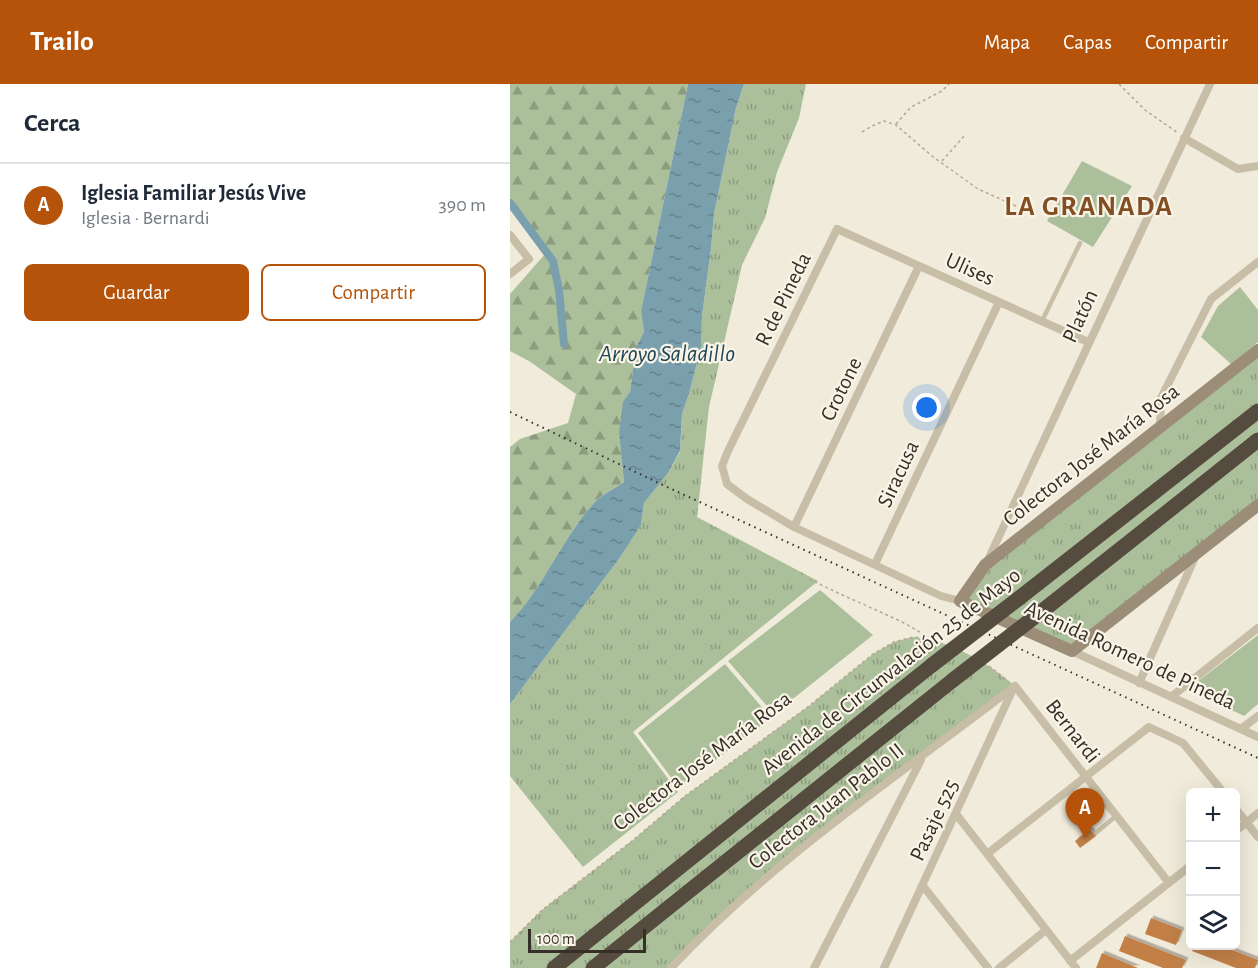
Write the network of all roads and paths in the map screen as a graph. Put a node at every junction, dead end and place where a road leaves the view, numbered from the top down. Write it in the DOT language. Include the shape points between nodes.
graph roads {
  1 [pos="950,84"];
  2 [pos="1119,84"];
  3 [pos="1210,84"];
  4 [pos="896,125"];
  5 [pos="862,132"];
  6 [pos="966,134"];
  7 [pos="1184,138"];
  8 [pos="941,162"];
  9 [pos="1258,166"];
  10 [pos="1018,207"];
  11 [pos="837,229"];
  12 [pos="510,235"];
  13 [pos="1080,243"];
  14 [pos="1258,262"];
  15 [pos="919,266"];
  16 [pos="510,274"];
  17 [pos="999,302"];
  18 [pos="1042,321"];
  19 [pos="1088,342"];
  20 [pos="1258,351"];
  21 [pos="1258,405"];
  22 [pos="1258,411"];
  23 [pos="1160,428"];
  24 [pos="1229,433"];
  25 [pos="1258,440"];
  26 [pos="1258,448"];
  27 [pos="726,484"];
  28 [pos="1174,505"];
  29 [pos="1256,510"];
  30 [pos="794,527"];
  31 [pos="1196,555"];
  32 [pos="875,564"];
  33 [pos="985,565"];
  34 [pos="809,579"];
  35 [pos="960,601"];
  36 [pos="1258,628"];
  37 [pos="1072,651"];
  38 [pos="1138,683"];
  39 [pos="1015,686"];
  40 [pos="1171,696"];
  41 [pos="1258,716"];
  42 [pos="1241,729"];
  43 [pos="1258,737"];
  44 [pos="923,756"];
  45 [pos="1086,777"];
  46 [pos="1219,788"];
  47 [pos="1258,813"];
  48 [pos="956,814"];
  49 [pos="1240,814"];
  50 [pos="1116,816"];
  51 [pos="1246,822"];
  52 [pos="1240,827"];
  53 [pos="1097,832"];
  54 [pos="1258,837"];
  55 [pos="987,854"];
  56 [pos="1186,870"];
  57 [pos="1169,883"];
  58 [pos="923,886"];
  59 [pos="1046,930"];
  60 [pos="510,942"];
  61 [pos="1073,964"];
  62 [pos="554,968"];
  63 [pos="593,968"];
  64 [pos="671,968"];
  65 [pos="814,968"];
  66 [pos="884,968"];
  67 [pos="988,968"];
  68 [pos="999,968"];
  1 -- 4 [label="path" via="911,107"];
  2 -- 7 [label="path" via="1145,110"];
  3 -- 7 [label="street, Platón"];
  4 -- 5 [label="path" via="884,122"];
  4 -- 8 [label="path"];
  6 -- 8 [label="path"];
  7 -- 9 [label="street" via="1238,169"];
  7 -- 19 [label="street, Platón"];
  8 -- 10 [label="path" via="978,189"];
  11 -- 15 [label="street, Ulises"];
  11 -- 27 [label="street, R de Pineda" via="728,451 722,466"];
  12 -- 16 [label="street" via="529,259"];
  13 -- 18 [label="lane"];
  14 -- 23 [label="street" via="1211,299 1161,398"];
  15 -- 17 [label="street, Ulises"];
  15 -- 30 [label="street, Crotone"];
  17 -- 18 [label="street, Ulises"];
  17 -- 32 [label="street, Siracusa"];
  18 -- 19 [label="street, Ulises"];
  19 -- 33 [label="street, Platón"];
  20 -- 23 [label="main road, Colectora José María Rosa"];
  21 -- 24 [label="highway"];
  22 -- 24 [label="highway, Avenida de Circunvalación 25 de Mayo"];
  23 -- 33 [label="main road, Colectora José María Rosa"];
  24 -- 62 [label="highway, Avenida de Circunvalación 25 de Mayo, bridge"];
  25 -- 28 [label="highway, Avenida de Circunvalación 25 de Mayo"];
  26 -- 28 [label="highway"];
  27 -- 30 [label="street, Avenida Romero de Pineda"];
  28 -- 63 [label="highway, Avenida de Circunvalación 25 de Mayo, bridge"];
  29 -- 31 [label="main road"];
  30 -- 32 [label="street, Avenida Romero de Pineda"];
  31 -- 37 [label="main road"];
  31 -- 38 [label="street"];
  32 -- 35 [label="street, Avenida Romero de Pineda"];
  33 -- 35 [label="main road, Colectora José María Rosa"];
  34 -- 60 [label="path, Colectora José María Rosa" via="930,639 913,637 873,654 685,796 542,910"];
  35 -- 37 [label="main road, Avenida Romero de Pineda"];
  36 -- 40 [label="street"];
  37 -- 38 [label="street, Avenida Romero de Pineda"];
  38 -- 40 [label="street, Avenida Romero de Pineda"];
  39 -- 44 [label="street, Colectora Juan Pablo II"];
  39 -- 45 [label="street, Bernardi"];
  39 -- 48 [label="street, Pasaje 525"];
  40 -- 42 [label="street, Avenida Romero de Pineda"];
  41 -- 42 [label="street"];
  42 -- 43 [label="street, Avenida Romero de Pineda"];
  44 -- 64 [label="street, Colectora Juan Pablo II" via="804,847 705,931"];
  44 -- 65 [label="street"];
  45 -- 46 [label="street" via="1149,727 1183,743"];
  45 -- 50 [label="street, Bernardi"];
  45 -- 55 [label="street"];
  47 -- 51 [label="street"];
  48 -- 55 [label="street"];
  48 -- 58 [label="street, Pasaje 525"];
  49 -- 51 [label="street"];
  50 -- 53 [label="lane"];
  50 -- 57 [label="street, Bernardi"];
  51 -- 52 [label="street"];
  51 -- 54 [label="street"];
  55 -- 59 [label="street"];
  56 -- 57 [label="street"];
  57 -- 61 [label="street"];
  58 -- 66 [label="street, Pasaje 525"];
  58 -- 67 [label="street"];
  59 -- 61 [label="street"];
  59 -- 68 [label="street"];
}
